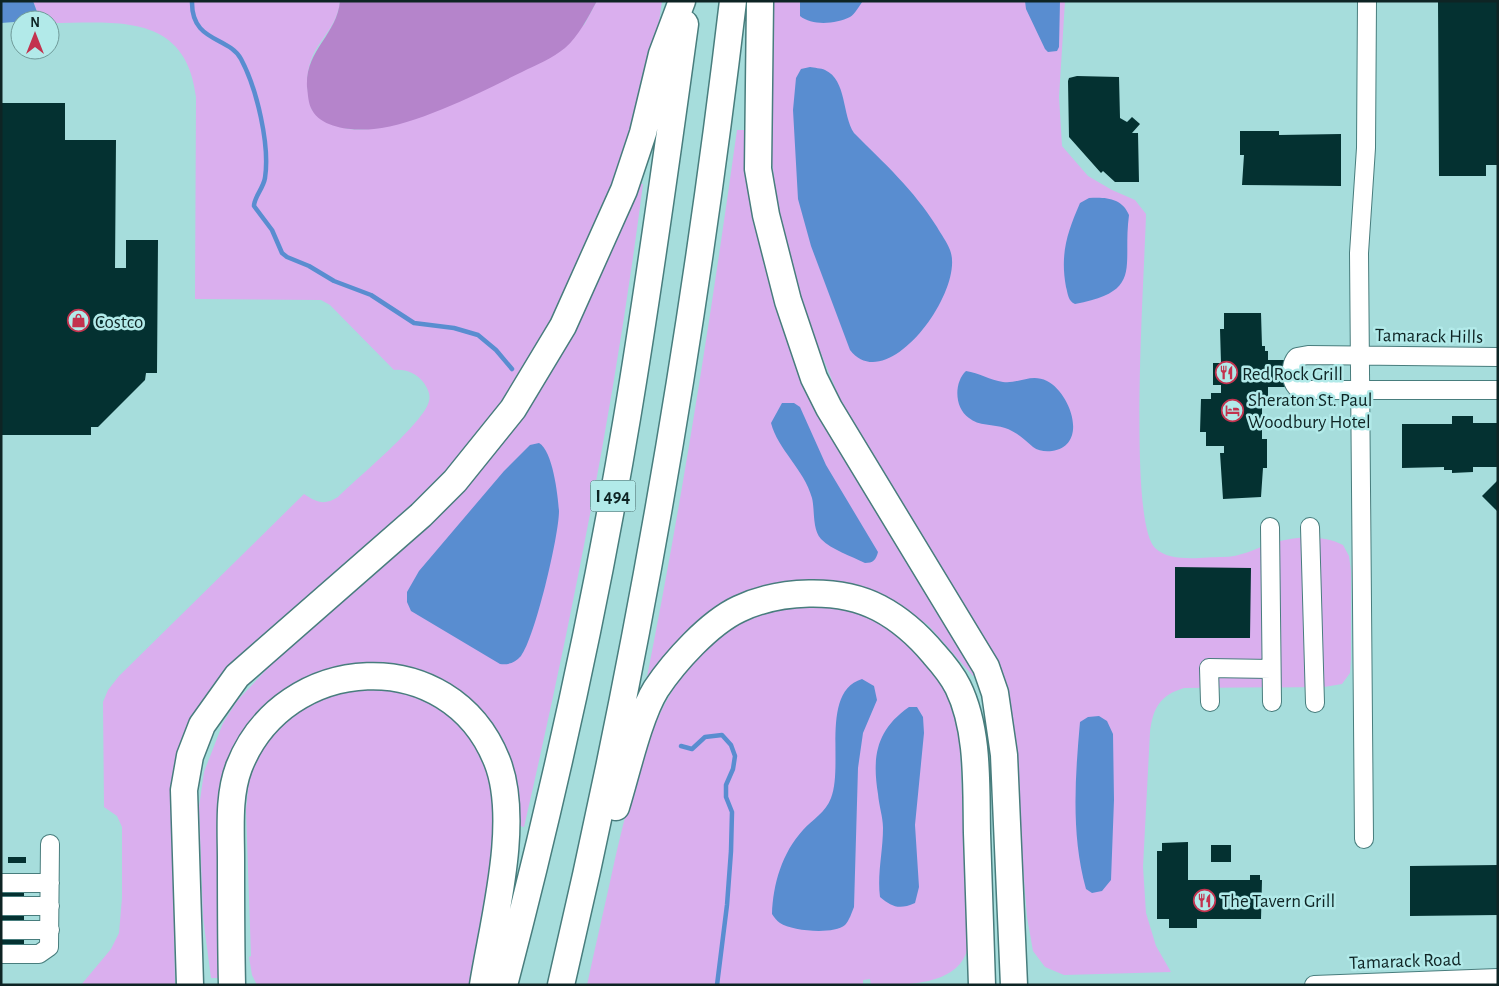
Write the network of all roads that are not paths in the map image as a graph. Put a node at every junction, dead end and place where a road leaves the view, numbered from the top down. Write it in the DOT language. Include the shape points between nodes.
graph roads {
  1 [pos="682,1"];
  2 [pos="688,1"];
  3 [pos="733,1"];
  4 [pos="760,1"];
  5 [pos="1367,1"];
  6 [pos="1359,355"];
  7 [pos="1498,357"];
  8 [pos="1361,390"];
  9 [pos="1498,390"];
  10 [pos="1270,527"];
  11 [pos="1310,527"];
  12 [pos="1271,669"];
  13 [pos="1210,702"];
  14 [pos="1272,702"];
  15 [pos="1315,702"];
  16 [pos="1364,839"];
  17 [pos="50,844"];
  18 [pos="1,883"];
  19 [pos="50,883"];
  20 [pos="1,906"];
  21 [pos="50,906"];
  22 [pos="1,930"];
  23 [pos="50,930"];
  24 [pos="1,954"];
  25 [pos="1498,978"];
  26 [pos="562,983"];
  27 [pos="190,985"];
  28 [pos="232,985"];
  29 [pos="483,985"];
  30 [pos="504,985"];
  31 [pos="982,985"];
  32 [pos="1014,985"];
  33 [pos="1314,985"];
  1 -- 27 [label="highway" via="662,54 643,132 624,190 564,326 518,403 455,481 421,515 254,660 223,693 202,725 190,756 184,790"];
  2 -- 30 [label="highway, I 494" via="644,313 609,520 560,754"];
  3 -- 26 [label="highway, I 494" via="701,244 657,519 612,752"];
  4 -- 32 [label="highway" via="758,169 776,255 800,340 829,408 986,667 995,694 1004,755"];
  5 -- 6 [label="street"];
  6 -- 7 [label="street, Tamarack Hills"];
  6 -- 8 [label="street"];
  6 -- 8 [label="street, Tamarack Hills" via="1297,357 1293,361 1293,383 1302,390"];
  8 -- 9 [label="street"];
  8 -- 16 [label="street"];
  10 -- 12 [label="street"];
  11 -- 15 [label="street"];
  12 -- 13 [label="street" via="1210,668"];
  12 -- 14 [label="street"];
  17 -- 19 [label="street"];
  18 -- 19 [label="street"];
  19 -- 21 [label="street"];
  20 -- 21 [label="street"];
  21 -- 23 [label="street"];
  22 -- 23 [label="street"];
  23 -- 24 [label="street" via="46,951 39,954"];
  25 -- 33 [label="street, Tamarack Road"];
  26 -- 31 [label="highway" via="655,691 685,653 738,609 780,597 819,594 858,600 896,618 942,663 965,703 970,723 976,800"];
  28 -- 29 [label="highway" via="231,824 234,782 239,767 253,740 286,704 324,683 366,675 414,682 442,696 473,722 492,748 506,802 506,830"];
}
